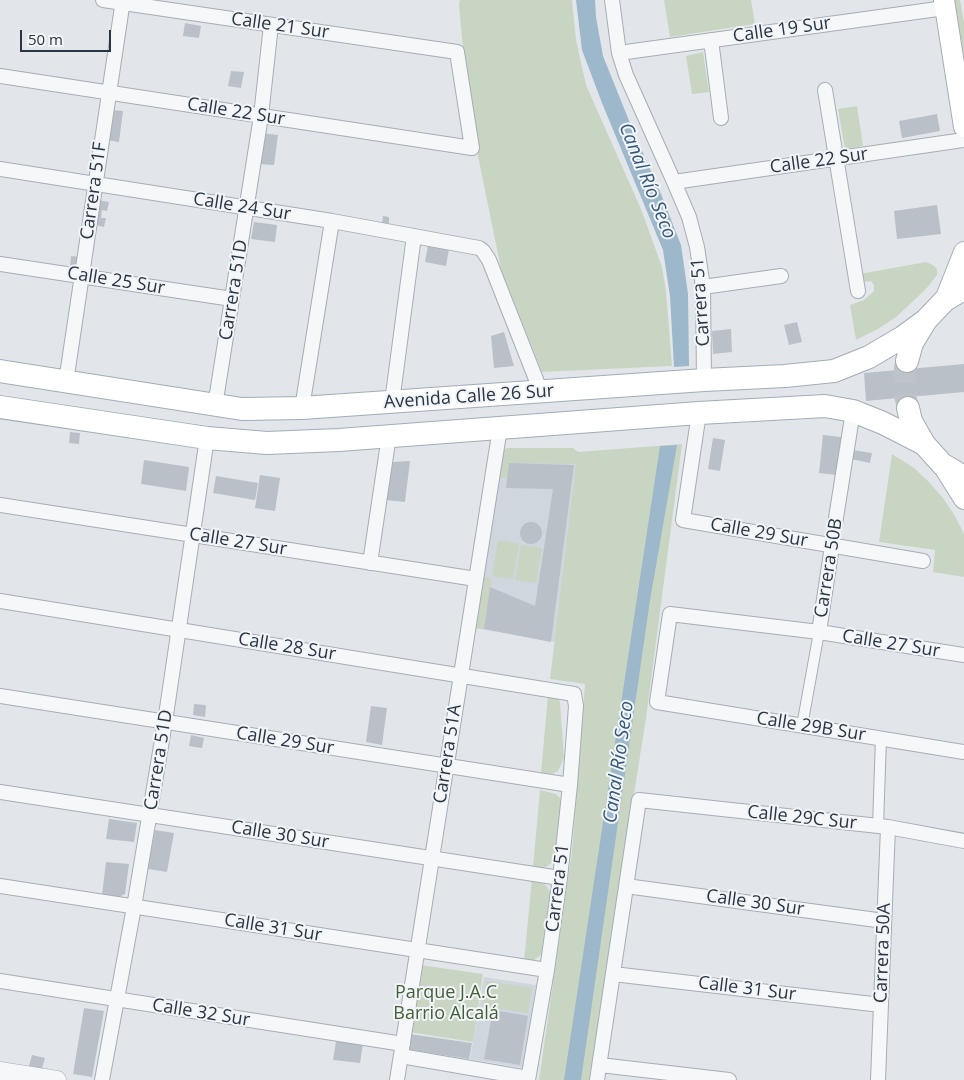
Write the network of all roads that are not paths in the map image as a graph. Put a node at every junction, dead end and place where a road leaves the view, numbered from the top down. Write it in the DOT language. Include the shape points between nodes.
graph roads {
  1 [pos="103,0"];
  2 [pos="612,0"];
  3 [pos="122,2"];
  4 [pos="945,4"];
  5 [pos="191,6"];
  6 [pos="271,25"];
  7 [pos="711,40"];
  8 [pos="619,53"];
  9 [pos="0,76"];
  10 [pos="825,90"];
  11 [pos="109,92"];
  12 [pos="261,116"];
  13 [pos="721,118"];
  14 [pos="964,126"];
  15 [pos="964,140"];
  16 [pos="472,148"];
  17 [pos="836,158"];
  18 [pos="0,169"];
  19 [pos="674,182"];
  20 [pos="96,184"];
  21 [pos="247,208"];
  22 [pos="332,221"];
  23 [pos="414,236"];
  24 [pos="964,252"];
  25 [pos="0,264"];
  26 [pos="82,276"];
  27 [pos="781,276"];
  28 [pos="703,287"];
  29 [pos="964,289"];
  30 [pos="858,291"];
  31 [pos="232,299"];
  32 [pos="945,300"];
  33 [pos="926,320"];
  34 [pos="907,361"];
  35 [pos="0,371"];
  36 [pos="704,380"];
  37 [pos="66,382"];
  38 [pos="540,392"];
  39 [pos="392,402"];
  40 [pos="215,406"];
  41 [pos="0,407"];
  42 [pos="302,408"];
  43 [pos="908,408"];
  44 [pos="853,411"];
  45 [pos="699,413"];
  46 [pos="500,428"];
  47 [pos="389,436"];
  48 [pos="207,438"];
  49 [pos="924,444"];
  50 [pos="942,464"];
  51 [pos="964,477"];
  52 [pos="964,499"];
  53 [pos="0,505"];
  54 [pos="835,524"];
  55 [pos="194,535"];
  56 [pos="832,546"];
  57 [pos="923,561"];
  58 [pos="370,563"];
  59 [pos="476,579"];
  60 [pos="0,601"];
  61 [pos="180,630"];
  62 [pos="819,632"];
  63 [pos="964,655"];
  64 [pos="461,676"];
  65 [pos="574,694"];
  66 [pos="0,696"];
  67 [pos="657,702"];
  68 [pos="165,722"];
  69 [pos="802,726"];
  70 [pos="881,738"];
  71 [pos="964,752"];
  72 [pos="446,766"];
  73 [pos="570,785"];
  74 [pos="0,792"];
  75 [pos="150,815"];
  76 [pos="883,826"];
  77 [pos="964,841"];
  78 [pos="432,858"];
  79 [pos="560,878"];
  80 [pos="0,886"];
  81 [pos="626,886"];
  82 [pos="134,907"];
  83 [pos="884,921"];
  84 [pos="418,951"];
  85 [pos="547,970"];
  86 [pos="613,974"];
  87 [pos="0,981"];
  88 [pos="117,1000"];
  89 [pos="881,1005"];
  90 [pos="402,1050"];
  91 [pos="600,1065"];
  92 [pos="0,1071"];
  93 [pos="35,1078"];
  94 [pos="528,1079"];
  95 [pos="57,1080"];
  96 [pos="102,1080"];
  97 [pos="397,1080"];
  98 [pos="597,1080"];
  99 [pos="729,1080"];
  100 [pos="878,1080"];
  1 -- 3 [label="street, Calle 21 Sur"];
  2 -- 8 [label="street, Carrera 51"];
  3 -- 5 [label="street, Calle 21 Sur"];
  3 -- 11 [label="street, Carrera 51F"];
  4 -- 7 [label="street, Calle 19 Sur"];
  4 -- 14 [label="main road"];
  5 -- 6 [label="street, Calle 21 Sur"];
  6 -- 12 [label="street, Carrera 51D"];
  6 -- 16 [label="street, Calle 21 Sur" via="457,52"];
  7 -- 8 [label="street, Calle 19 Sur"];
  7 -- 13 [label="street"];
  8 -- 19 [label="street, Carrera 51"];
  9 -- 11 [label="street, Calle 22 Sur"];
  10 -- 17 [label="street"];
  11 -- 12 [label="street, Calle 22 Sur"];
  11 -- 20 [label="street, Carrera 51F"];
  12 -- 16 [label="street, Calle 22 Sur"];
  12 -- 21 [label="street, Carrera 51D"];
  15 -- 17 [label="street, Calle 22 Sur"];
  17 -- 19 [label="street, Calle 22 Sur"];
  17 -- 30 [label="street"];
  18 -- 20 [label="street, Calle 24 Sur"];
  19 -- 28 [label="street, Carrera 51" via="691,225"];
  20 -- 21 [label="street, Calle 24 Sur"];
  20 -- 26 [label="street, Carrera 51F"];
  21 -- 22 [label="street, Calle 24 Sur"];
  21 -- 31 [label="street, Carrera 51D"];
  22 -- 23 [label="street, Calle 24 Sur"];
  22 -- 42 [label="street"];
  23 -- 38 [label="street, Calle 24 Sur" via="483,251"];
  23 -- 39 [label="street"];
  24 -- 32 [label="main road"];
  25 -- 26 [label="street, Calle 25 Sur"];
  26 -- 31 [label="street, Calle 25 Sur"];
  26 -- 37 [label="street, Carrera 51F"];
  27 -- 28 [label="street"];
  28 -- 36 [label="street, Carrera 51"];
  29 -- 32 [label="main road"];
  31 -- 40 [label="street, Carrera 51D"];
  32 -- 33 [label="main road"];
  33 -- 34 [label="main road" via="912,343"];
  33 -- 36 [label="main road, Avenida Calle 26 Sur" via="869,357 834,371"];
  35 -- 37 [label="main road, Avenida Calle 26 Sur"];
  36 -- 38 [label="main road, Avenida Calle 26 Sur"];
  37 -- 40 [label="main road, Avenida Calle 26 Sur"];
  38 -- 39 [label="main road, Avenida Calle 26 Sur"];
  39 -- 42 [label="main road, Avenida Calle 26 Sur"];
  40 -- 42 [label="main road, Avenida Calle 26 Sur" via="256,410"];
  41 -- 48 [label="main road, Avenida Calle 26 Sur"];
  43 -- 49 [label="main road" via="911,421"];
  44 -- 45 [label="main road, Avenida Calle 26 Sur" via="826,406"];
  44 -- 49 [label="main road, Avenida Calle 26 Sur"];
  44 -- 54 [label="street, Carrera 50B"];
  45 -- 46 [label="main road, Avenida Calle 26 Sur"];
  45 -- 56 [label="street, Calle 29 Sur" via="683,520"];
  46 -- 47 [label="main road, Avenida Calle 26 Sur"];
  46 -- 59 [label="street, Carrera 51A"];
  47 -- 48 [label="main road, Avenida Calle 26 Sur" via="282,443"];
  47 -- 58 [label="street"];
  48 -- 55 [label="street, Carrera 51D"];
  49 -- 50 [label="main road"];
  50 -- 51 [label="main road"];
  50 -- 52 [label="main road"];
  53 -- 55 [label="street, Calle 27 Sur"];
  54 -- 56 [label="street, Carrera 50B"];
  55 -- 58 [label="street, Calle 27 Sur"];
  55 -- 61 [label="street, Carrera 51D"];
  56 -- 57 [label="street, Calle 29 Sur"];
  56 -- 62 [label="street, Carrera 50B"];
  58 -- 59 [label="street, Calle 27 Sur"];
  59 -- 64 [label="street, Carrera 51A"];
  60 -- 61 [label="street, Calle 28 Sur"];
  61 -- 64 [label="street, Calle 28 Sur"];
  61 -- 68 [label="street, Carrera 51D"];
  62 -- 63 [label="street, Calle 27 Sur"];
  62 -- 67 [label="street, Calle 27 Sur" via="670,614"];
  62 -- 69 [label="street, Carrera 50B"];
  64 -- 65 [label="street, Calle 28 Sur"];
  64 -- 72 [label="street, Carrera 51A"];
  65 -- 73 [label="street, Carrera 51" via="576,706"];
  66 -- 68 [label="street, Calle 29 Sur"];
  67 -- 69 [label="street, Calle 29B Sur"];
  68 -- 72 [label="street, Calle 29 Sur"];
  68 -- 75 [label="street, Carrera 51D"];
  69 -- 70 [label="street, Calle 29B Sur"];
  70 -- 71 [label="street, Calle 29B Sur"];
  70 -- 76 [label="street, Carrera 50A"];
  72 -- 73 [label="street, Calle 29 Sur"];
  72 -- 78 [label="street, Carrera 51A"];
  73 -- 79 [label="street, Carrera 51"];
  74 -- 75 [label="street, Calle 30 Sur"];
  75 -- 78 [label="street, Calle 30 Sur"];
  75 -- 82 [label="street, Carrera 51D"];
  76 -- 77 [label="street, Calle 29C Sur"];
  76 -- 81 [label="street, Calle 29C Sur" via="640,800"];
  76 -- 83 [label="street, Carrera 50A"];
  78 -- 79 [label="street, Calle 30 Sur"];
  78 -- 84 [label="street, Carrera 51A"];
  79 -- 85 [label="street, Carrera 51"];
  80 -- 82 [label="street, Calle 31 Sur"];
  81 -- 83 [label="street, Calle 30 Sur"];
  81 -- 86 [label="street"];
  82 -- 84 [label="street, Calle 31 Sur"];
  82 -- 88 [label="street, Carrera 51D"];
  83 -- 89 [label="street, Carrera 50A"];
  84 -- 85 [label="street, Calle 31 Sur"];
  84 -- 90 [label="street, Carrera 51A"];
  85 -- 94 [label="street, Carrera 51"];
  86 -- 89 [label="street, Calle 31 Sur"];
  86 -- 91 [label="street"];
  87 -- 88 [label="street, Calle 32 Sur"];
  88 -- 90 [label="street, Calle 32 Sur"];
  88 -- 96 [label="street, Carrera 51D"];
  89 -- 100 [label="street, Carrera 50A"];
  90 -- 94 [label="street, Calle 32 Sur"];
  90 -- 97 [label="street, Carrera 51A"];
  91 -- 98 [label="street"];
  91 -- 99 [label="street"];
  92 -- 93 [label="street"];
  93 -- 95 [label="street"];
}
